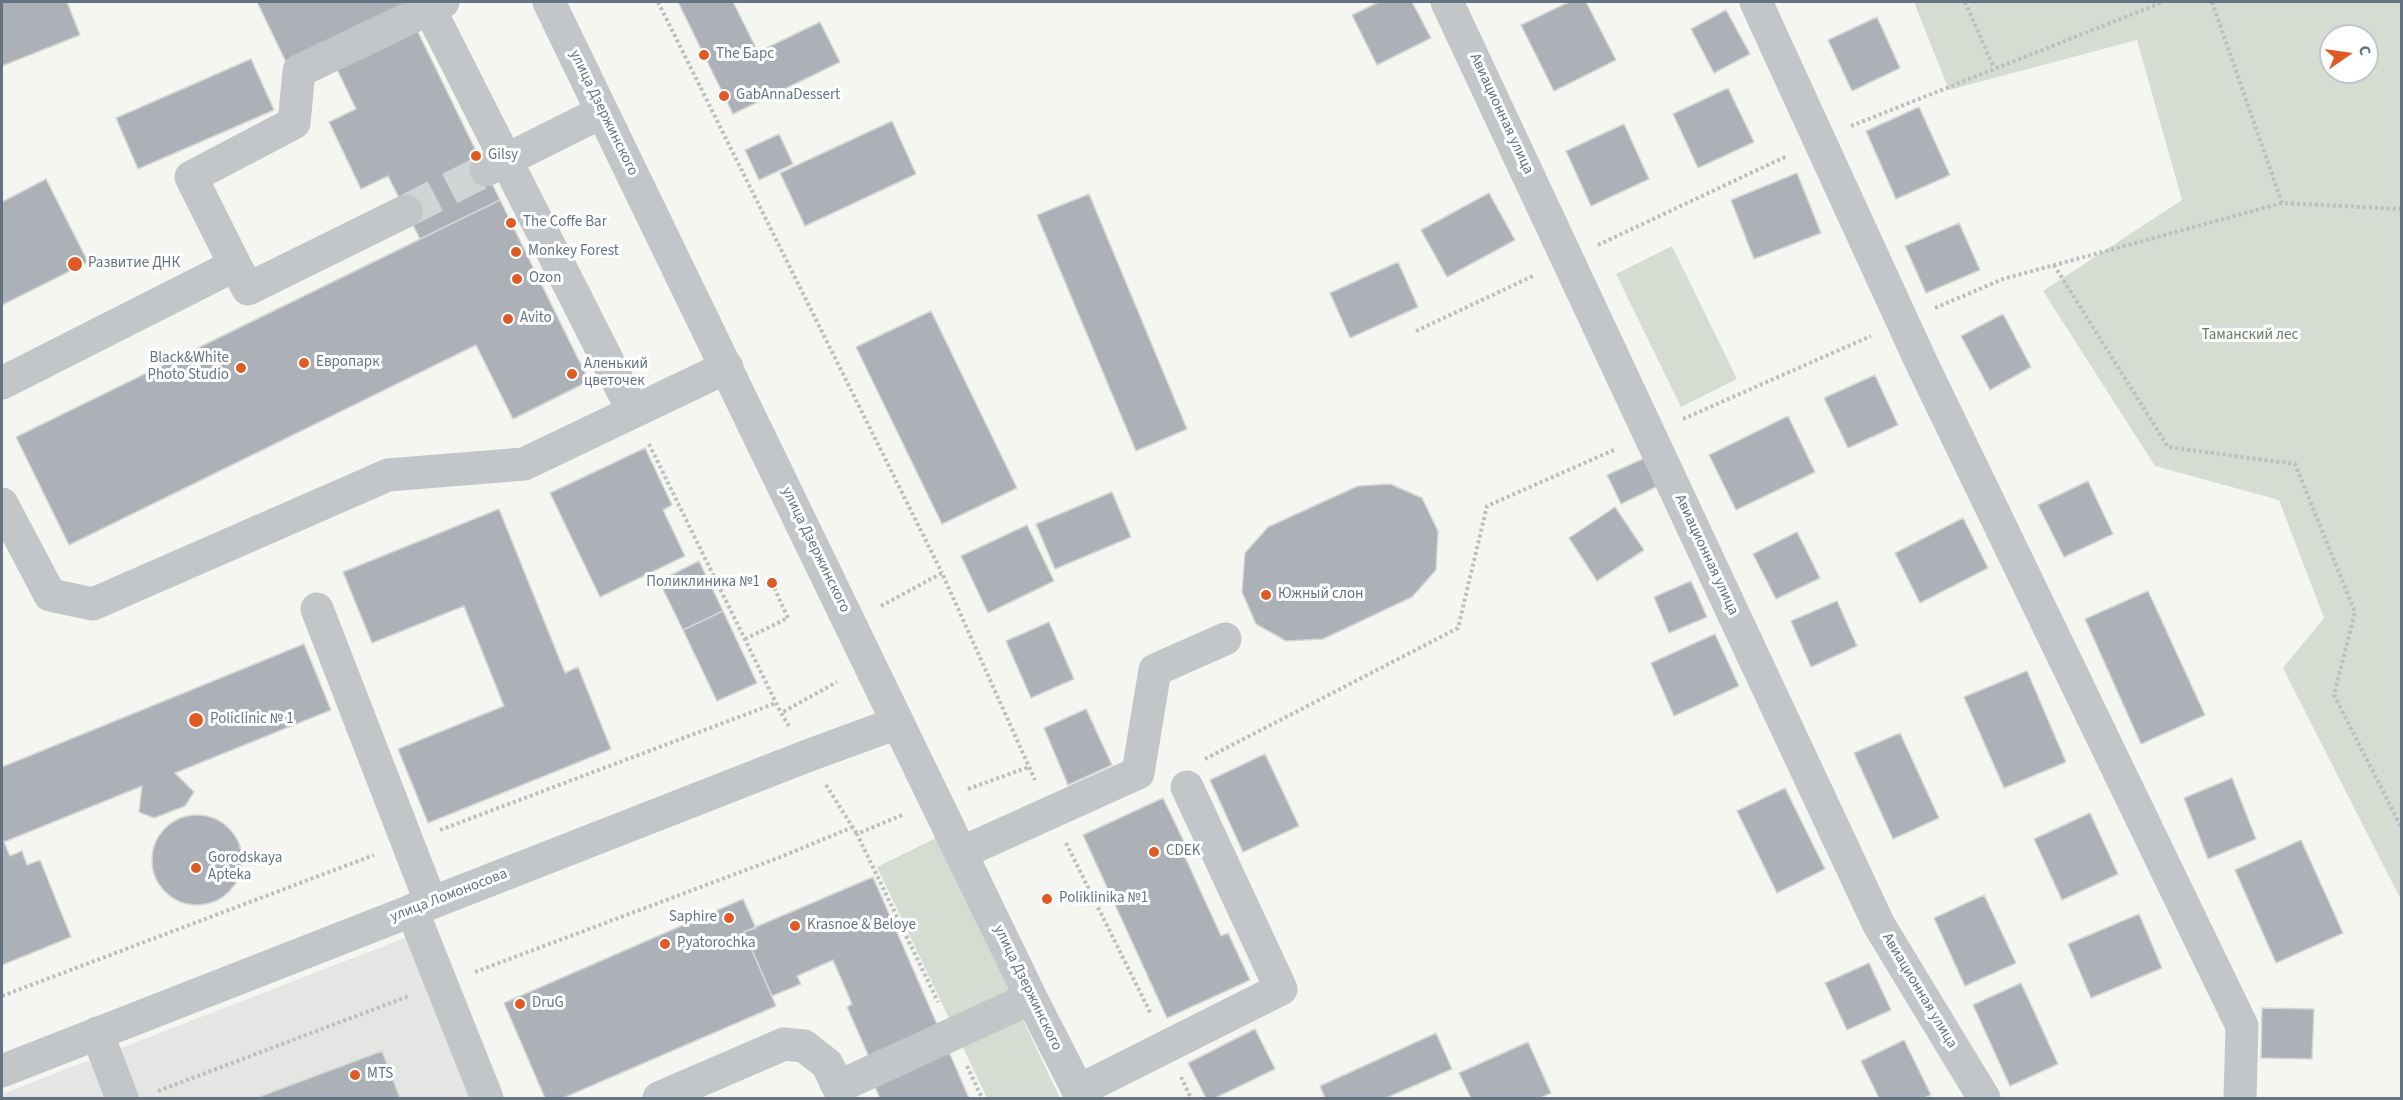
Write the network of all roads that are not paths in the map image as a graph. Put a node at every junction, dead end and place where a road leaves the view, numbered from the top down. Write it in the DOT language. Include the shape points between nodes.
graph roads {
  1 [pos="549,2"];
  2 [pos="1447,2"];
  3 [pos="1756,2"];
  4 [pos="436,5"];
  5 [pos="602,112"];
  6 [pos="495,166"];
  7 [pos="406,211"];
  8 [pos="235,265"];
  9 [pos="727,367"];
  10 [pos="2,383"];
  11 [pos="633,411"];
  12 [pos="2,504"];
  13 [pos="317,609"];
  14 [pos="1225,639"];
  15 [pos="897,723"];
  16 [pos="1195,773"];
  17 [pos="961,853"];
  18 [pos="421,906"];
  19 [pos="1031,998"];
  20 [pos="97,1033"];
  21 [pos="2,1071"];
  22 [pos="839,1093"];
  23 [pos="1080,1095"];
  24 [pos="135,1096"];
  25 [pos="488,1098"];
  26 [pos="659,1098"];
  27 [pos="1983,1098"];
  28 [pos="2240,1098"];
  1 -- 5 [label="street, улица Дзержинского"];
  2 -- 27 [label="street, Авиационная улица" via="1879,925"];
  3 -- 28 [label="street" via="1903,322 2242,1026"];
  4 -- 6 [label="street"];
  4 -- 8 [label="street" via="299,70 294,123 191,177"];
  5 -- 6 [label="street"];
  5 -- 9 [label="street, улица Дзержинского"];
  6 -- 11 [label="street"];
  7 -- 8 [label="street" via="248,289"];
  8 -- 10 [label="street"];
  9 -- 11 [label="street"];
  9 -- 15 [label="street, улица Дзержинского"];
  11 -- 12 [label="street" via="524,464 388,475 93,604 50,595"];
  13 -- 18 [label="street"];
  14 -- 17 [label="street" via="1155,670 1138,773"];
  15 -- 17 [label="street, улица Дзержинского"];
  15 -- 18 [label="street, улица Ломоносова"];
  16 -- 23 [label="street" via="1281,989"];
  17 -- 19 [label="street, улица Дзержинского"];
  18 -- 20 [label="street, улица Ломоносова"];
  18 -- 25 [label="street" via="442,984"];
  19 -- 22 [label="street"];
  19 -- 23 [label="street, улица Дзержинского"];
  20 -- 21 [label="street, улица Ломоносова"];
  20 -- 24 [label="street"];
  22 -- 26 [label="street" via="827,1064 804,1046 784,1044"];
}
